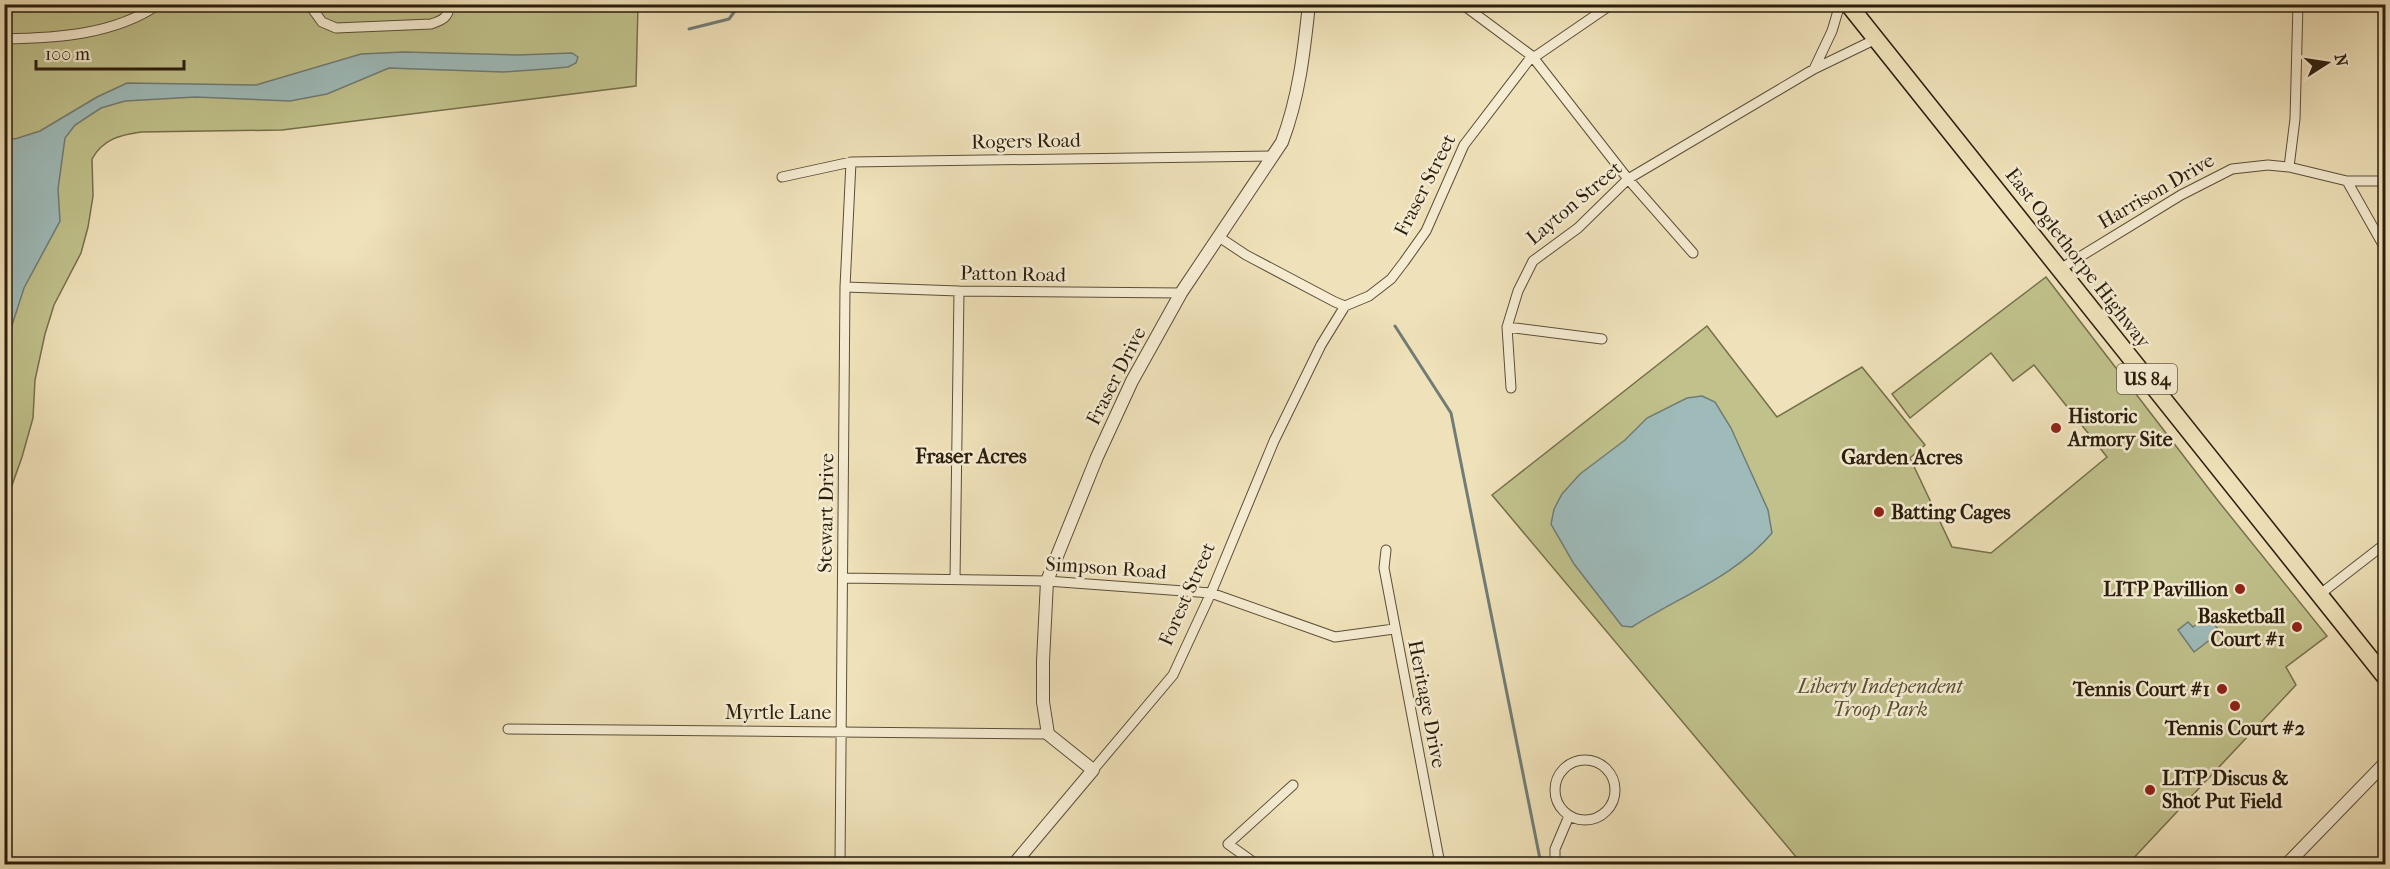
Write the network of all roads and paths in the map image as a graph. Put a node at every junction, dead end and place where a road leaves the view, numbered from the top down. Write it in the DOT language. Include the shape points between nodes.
graph roads {
  1 [pos="159,4"];
  2 [pos="309,4"];
  3 [pos="450,4"];
  4 [pos="1309,4"];
  5 [pos="1462,4"];
  6 [pos="1612,4"];
  7 [pos="1840,4"];
  8 [pos="1848,4"];
  9 [pos="2298,4"];
  10 [pos="4,39"];
  11 [pos="1876,39"];
  12 [pos="1532,56"];
  13 [pos="1814,69"];
  14 [pos="1272,156"];
  15 [pos="851,162"];
  16 [pos="2289,167"];
  17 [pos="782,177"];
  18 [pos="1628,179"];
  19 [pos="2347,181"];
  20 [pos="2385,181"];
  21 [pos="1220,237"];
  22 [pos="2385,250"];
  23 [pos="1693,253"];
  24 [pos="2060,269"];
  25 [pos="845,286"];
  26 [pos="959,291"];
  27 [pos="1181,293"];
  28 [pos="1345,306"];
  29 [pos="1507,327"];
  30 [pos="1602,339"];
  31 [pos="1511,388"];
  32 [pos="2385,543"];
  33 [pos="1386,550"];
  34 [pos="843,578"];
  35 [pos="956,579"];
  36 [pos="1047,581"];
  37 [pos="1210,593"];
  38 [pos="2319,595"];
  39 [pos="1394,629"];
  40 [pos="2385,678"];
  41 [pos="508,729"];
  42 [pos="840,731"];
  43 [pos="1048,734"];
  44 [pos="2385,762"];
  45 [pos="1093,770"];
  46 [pos="1293,785"];
  47 [pos="1569,816"];
  48 [pos="840,864"];
  49 [pos="1014,864"];
  50 [pos="1256,864"];
  51 [pos="1440,864"];
  52 [pos="1555,864"];
  53 [pos="2288,864"];
  1 -- 10 [label="street" via="136,18 86,33"];
  2 -- 3 [label="street" via="322,22 336,28 431,24 445,19"];
  4 -- 14 [label="street, Fraser Drive" via="1293,115"];
  5 -- 12 [label="street"];
  6 -- 12 [label="street, Fraser Street"];
  7 -- 13 [label="street"];
  8 -- 11 [label="highway, East Oglethorpe Highway / US 84"];
  9 -- 16 [label="street" via="2295,119"];
  11 -- 13 [label="street, Layton Street"];
  11 -- 24 [label="highway, East Oglethorpe Highway / US 84"];
  12 -- 18 [label="street"];
  12 -- 28 [label="street, Fraser Street" via="1464,144 1426,231 1404,262 1384,285"];
  13 -- 18 [label="street, Layton Street"];
  14 -- 15 [label="street, Rogers Road"];
  14 -- 21 [label="street, Fraser Drive"];
  15 -- 17 [label="street, Rogers Road"];
  15 -- 25 [label="street, Stewart Drive"];
  16 -- 19 [label="street, Harrison Drive"];
  16 -- 24 [label="street, Harrison Drive" via="2253,165 2232,169 2181,195"];
  18 -- 23 [label="street"];
  18 -- 29 [label="street, Layton Street" via="1578,228 1533,261"];
  19 -- 20 [label="street, Harrison Drive"];
  19 -- 22 [label="street"];
  21 -- 27 [label="street, Fraser Drive"];
  21 -- 28 [label="street" via="1246,255"];
  24 -- 38 [label="highway, East Oglethorpe Highway / US 84"];
  25 -- 26 [label="street, Patton Road"];
  25 -- 34 [label="street, Stewart Drive"];
  26 -- 27 [label="street, Patton Road"];
  26 -- 35 [label="street"];
  27 -- 36 [label="street, Fraser Drive" via="1132,381"];
  28 -- 37 [label="street, Forest Street" via="1321,345 1274,441"];
  29 -- 30 [label="street"];
  29 -- 31 [label="street, Layton Street"];
  32 -- 38 [label="street"];
  33 -- 39 [label="street, Heritage Drive" via="1384,568"];
  34 -- 35 [label="street, Simpson Road"];
  34 -- 42 [label="street, Stewart Drive"];
  35 -- 36 [label="street, Simpson Road"];
  36 -- 37 [label="street, Simpson Road"];
  36 -- 43 [label="street, Fraser Drive" via="1043,702"];
  37 -- 39 [label="street, Simpson Road" via="1335,637"];
  37 -- 45 [label="street, Forest Street" via="1173,675"];
  38 -- 40 [label="highway, East Oglethorpe Highway / US 84"];
  39 -- 51 [label="street, Heritage Drive"];
  41 -- 42 [label="street, Myrtle Lane"];
  42 -- 43 [label="street, Myrtle Lane"];
  42 -- 48 [label="street, Stewart Drive"];
  43 -- 45 [label="street"];
  44 -- 53 [label="street"];
  45 -- 49 [label="street, Forest Street"];
  46 -- 50 [label="street" via="1228,844"];
  47 -- 47 [label="street" via="1588,821 1610,808 1614,783 1598,763 1577,760 1561,771 1554,793"];
  47 -- 52 [label="street" via="1555,849"];
}
